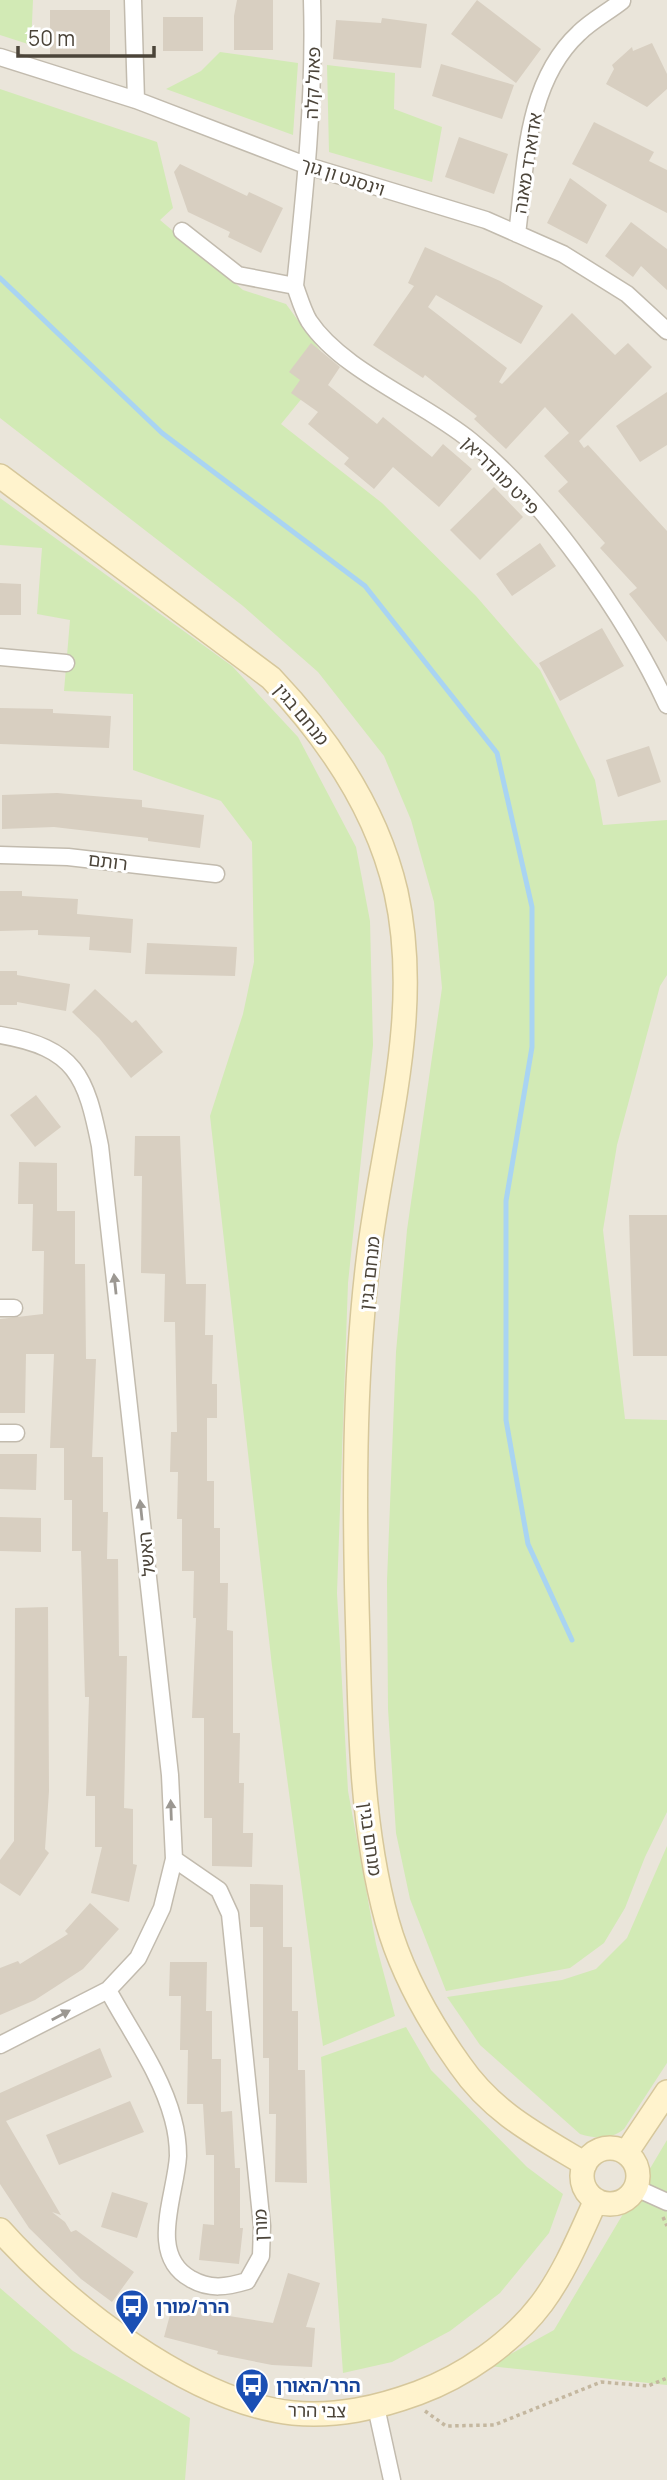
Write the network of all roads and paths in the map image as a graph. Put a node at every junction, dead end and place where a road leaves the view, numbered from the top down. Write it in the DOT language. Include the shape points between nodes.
graph roads {
  1 [pos="133,0"];
  2 [pos="312,0"];
  3 [pos="622,1"];
  4 [pos="0,57"];
  5 [pos="136,100"];
  6 [pos="308,166"];
  7 [pos="181,231"];
  8 [pos="517,233"];
  9 [pos="295,286"];
  10 [pos="667,331"];
  11 [pos="0,476"];
  12 [pos="0,657"];
  13 [pos="66,663"];
  14 [pos="667,705"];
  15 [pos="0,855"];
  16 [pos="216,874"];
  17 [pos="0,1035"];
  18 [pos="174,1859"];
  19 [pos="107,1990"];
  20 [pos="0,2045"];
  21 [pos="667,2092"];
  22 [pos="626,2153"];
  23 [pos="585,2164"];
  24 [pos="636,2188"];
  25 [pos="596,2200"];
  26 [pos="667,2202"];
  27 [pos="0,2230"];
  28 [pos="667,2378"];
  29 [pos="407,2397"];
  30 [pos="376,2407"];
  31 [pos="392,2480"];
  1 -- 5 [label="street"];
  2 -- 6 [label="street, פאול קלה"];
  3 -- 8 [label="street, אדוארד מאנה" via="578,34 547,74 534,111"];
  4 -- 5 [label="street, וינסנט ון גוך"];
  5 -- 6 [label="street, וינסנט ון גוך"];
  6 -- 8 [label="street, וינסנט ון גוך"];
  6 -- 9 [label="street, פייט מונדריאן"];
  7 -- 9 [label="street" via="237,275"];
  8 -- 10 [label="street, וינסנט ון גוך" via="563,254 627,294"];
  9 -- 14 [label="street, פייט מונדריאן" via="309,320 334,349 471,441 526,495 592,579"];
  11 -- 23 [label="street, מנחם בגין" via="271,678 310,719 347,773 396,891 407,996 392,1121 369,1251 356,1443 361,1749 372,1861 389,1926 414,1987 460,2066 505,2116"];
  12 -- 13 [label="street"];
  15 -- 16 [label="street, רותם" via="68,857"];
  18 -- 17 [label="street, האשל, one-way" via="169,1762 93,1111 83,1083 60,1054 31,1040"];
  18 -- 19 [label="street, האשל" via="162,1908 138,1958"];
  18 -- 19 [label="street, מורן" via="219,1890 230,1914 262,2226 261,2256 247,2281 225,2288 198,2283 178,2272 170,2256 166,2237 178,2154 173,2121 165,2094"];
  20 -- 19 [label="street, האשל, one-way"];
  21 -- 22 [label="street"];
  22 -- 23 [label="street" via="608,2148"];
  22 -- 24 [label="street" via="638,2173"];
  23 -- 25 [label="street" via="583,2180"];
  24 -- 25 [label="street" via="623,2201"];
  24 -- 26 [label="street"];
  25 -- 29 [label="street, צבי הרר" via="566,2265 541,2304 512,2334 457,2376"];
  27 -- 30 [label="street, צבי הרר" via="42,2273 127,2341 183,2376 291,2413"];
  28 -- 29 [label="path" via="648,2386 601,2382 494,2425 446,2426"];
  29 -- 30 [label="street, צבי הרר"];
  30 -- 31 [label="street"];
}
